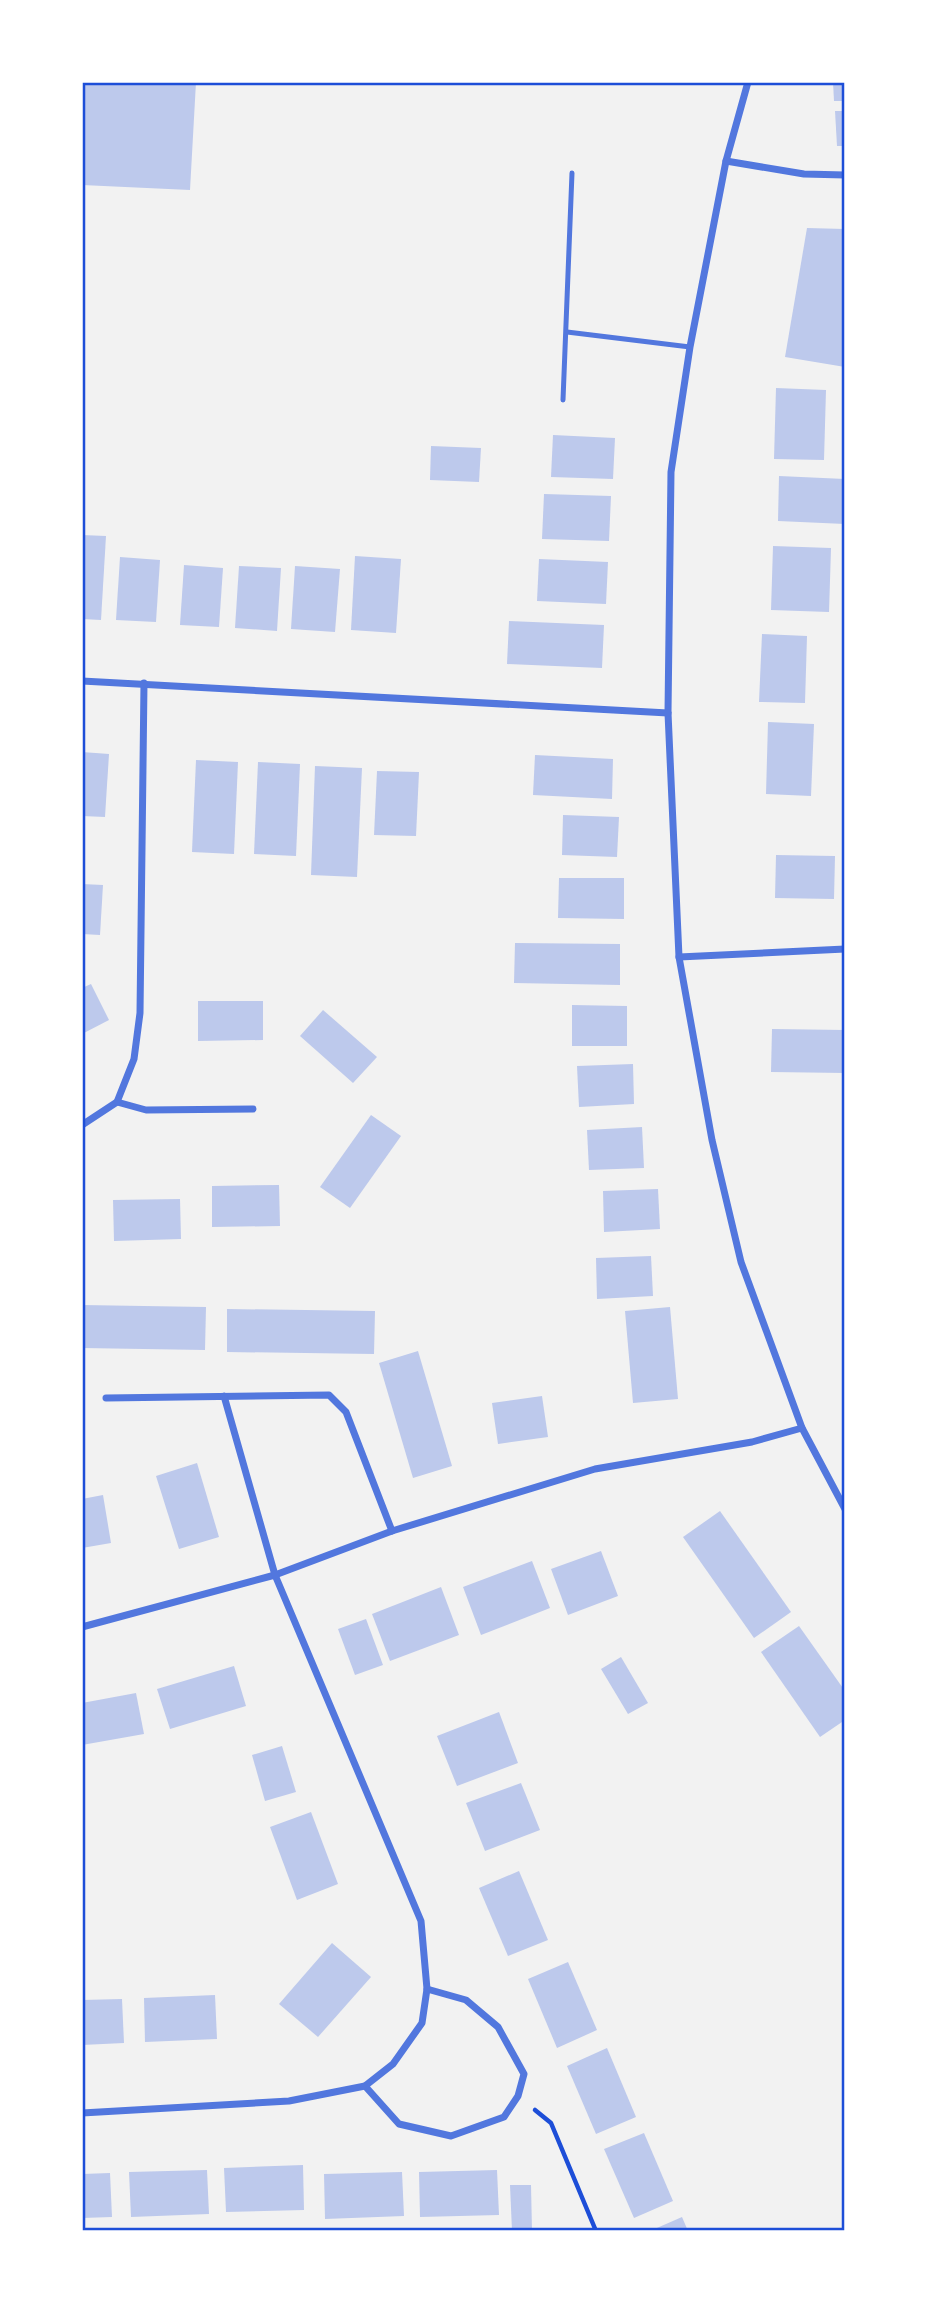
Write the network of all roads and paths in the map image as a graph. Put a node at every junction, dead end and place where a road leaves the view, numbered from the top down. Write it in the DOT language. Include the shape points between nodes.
graph roads {
  1 [pos="748,82"];
  2 [pos="726,161"];
  3 [pos="572,173"];
  4 [pos="845,175"];
  5 [pos="567,332"];
  6 [pos="690,347"];
  7 [pos="563,400"];
  8 [pos="82,681"];
  9 [pos="144,683"];
  10 [pos="668,713"];
  11 [pos="845,950"];
  12 [pos="679,957"];
  13 [pos="117,1102"];
  14 [pos="253,1109"];
  15 [pos="82,1125"];
  16 [pos="224,1396"];
  17 [pos="106,1398"];
  18 [pos="802,1428"];
  19 [pos="845,1508"];
  20 [pos="392,1531"];
  21 [pos="275,1575"];
  22 [pos="82,1627"];
  23 [pos="427,1989"];
  24 [pos="365,2086"];
  25 [pos="518,2096"];
  26 [pos="82,2113"];
  27 [pos="596,2231"];
  1 -- 2 [label="street"];
  2 -- 4 [label="street" via="804,174"];
  2 -- 6 [label="street"];
  3 -- 5 [label="lane"];
  5 -- 6 [label="lane"];
  5 -- 7 [label="lane"];
  6 -- 10 [label="street" via="671,472"];
  8 -- 9 [label="street"];
  9 -- 10 [label="street"];
  9 -- 13 [label="street" via="140,1013 134,1059"];
  10 -- 12 [label="street"];
  11 -- 12 [label="street"];
  12 -- 18 [label="street" via="712,1140 741,1262"];
  13 -- 14 [label="street" via="146,1110"];
  13 -- 15 [label="street"];
  16 -- 17 [label="street"];
  16 -- 20 [label="street" via="329,1395 346,1412"];
  16 -- 21 [label="street"];
  18 -- 19 [label="street"];
  18 -- 20 [label="street" via="752,1442 595,1468"];
  20 -- 21 [label="street"];
  21 -- 22 [label="street"];
  21 -- 23 [label="street" via="421,1921"];
  23 -- 24 [label="street" via="422,2022 393,2064"];
  23 -- 25 [label="street" via="466,2000 498,2026 524,2074"];
  24 -- 25 [label="street" via="399,2124 451,2136 504,2117"];
  24 -- 26 [label="street" via="289,2101"];
  25 -- 27 [label="path" via="551,2123"];
}
